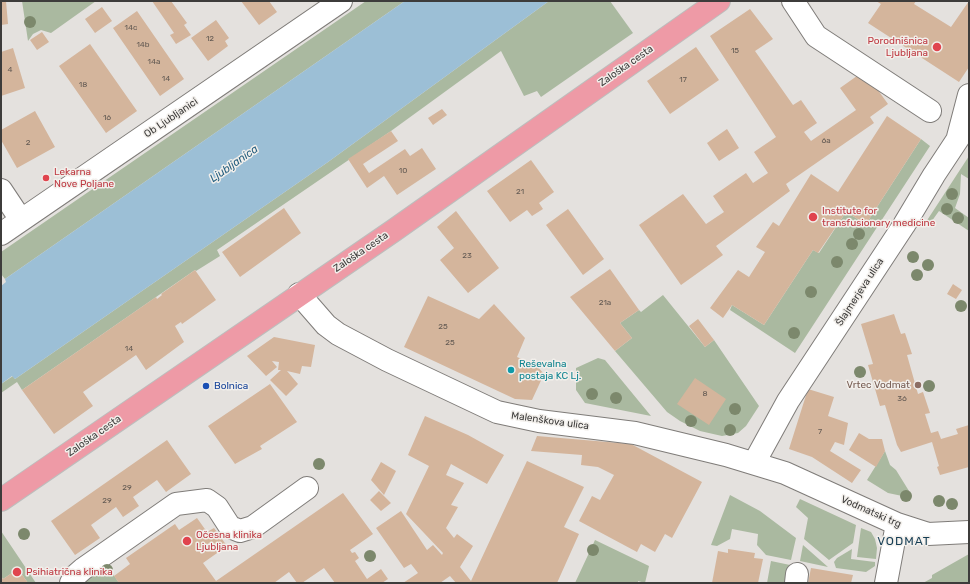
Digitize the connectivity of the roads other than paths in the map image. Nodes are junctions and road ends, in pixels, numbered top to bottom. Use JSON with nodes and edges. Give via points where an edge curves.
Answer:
{"nodes":[{"id":1,"x":341,"y":1,"type":"edge"},
{"id":2,"x":719,"y":1,"type":"edge"},
{"id":3,"x":793,"y":1,"type":"edge"},
{"id":4,"x":969,"y":94,"type":"edge"},
{"id":5,"x":930,"y":111,"type":"dead end"},
{"id":6,"x":963,"y":131,"type":"edge"},
{"id":7,"x":1,"y":190,"type":"edge"},
{"id":8,"x":21,"y":220,"type":"junction"},
{"id":9,"x":1,"y":234,"type":"edge"},
{"id":10,"x":299,"y":294,"type":"junction"},
{"id":11,"x":754,"y":463,"type":"junction"},
{"id":12,"x":307,"y":488,"type":"dead end"},
{"id":13,"x":827,"y":492,"type":"joint"},
{"id":14,"x":1,"y":500,"type":"edge"},
{"id":15,"x":897,"y":524,"type":"junction"},
{"id":16,"x":966,"y":533,"type":"edge"},
{"id":17,"x":71,"y":583,"type":"edge"},
{"id":18,"x":886,"y":583,"type":"edge"}],
"edges":[{"from":1,"to":8,"type":"street","name":"Ob Ljubljanici"},
{"from":2,"to":10,"type":"main road","name":"Zaloška cesta"},
{"from":3,"to":5,"type":"street","via":[[816,36]]},
{"from":4,"to":6,"type":"street","name":"Šlajmerjeva ulica"},
{"from":6,"to":11,"type":"street","name":"Šlajmerjeva ulica","via":[[788,401]]},
{"from":7,"to":8,"type":"street"},
{"from":8,"to":9,"type":"street","name":"Ob Ljubljanici"},
{"from":10,"to":11,"type":"street","name":"Malenškova ulica","via":[[326,325],[338,334],[497,412],[539,421],[635,433]]},
{"from":10,"to":14,"type":"main road","name":"Zaloška cesta"},
{"from":11,"to":13,"type":"street","name":"Malenškova ulica","via":[[785,473]]},
{"from":12,"to":17,"type":"street","via":[[253,527],[240,531],[230,527],[217,507],[207,500],[176,504],[83,569]]},
{"from":13,"to":15,"type":"street","name":"Vodmatski trg"},
{"from":15,"to":16,"type":"street","name":"Vodmatski trg","via":[[928,534]]},
{"from":15,"to":18,"type":"street"}]}
